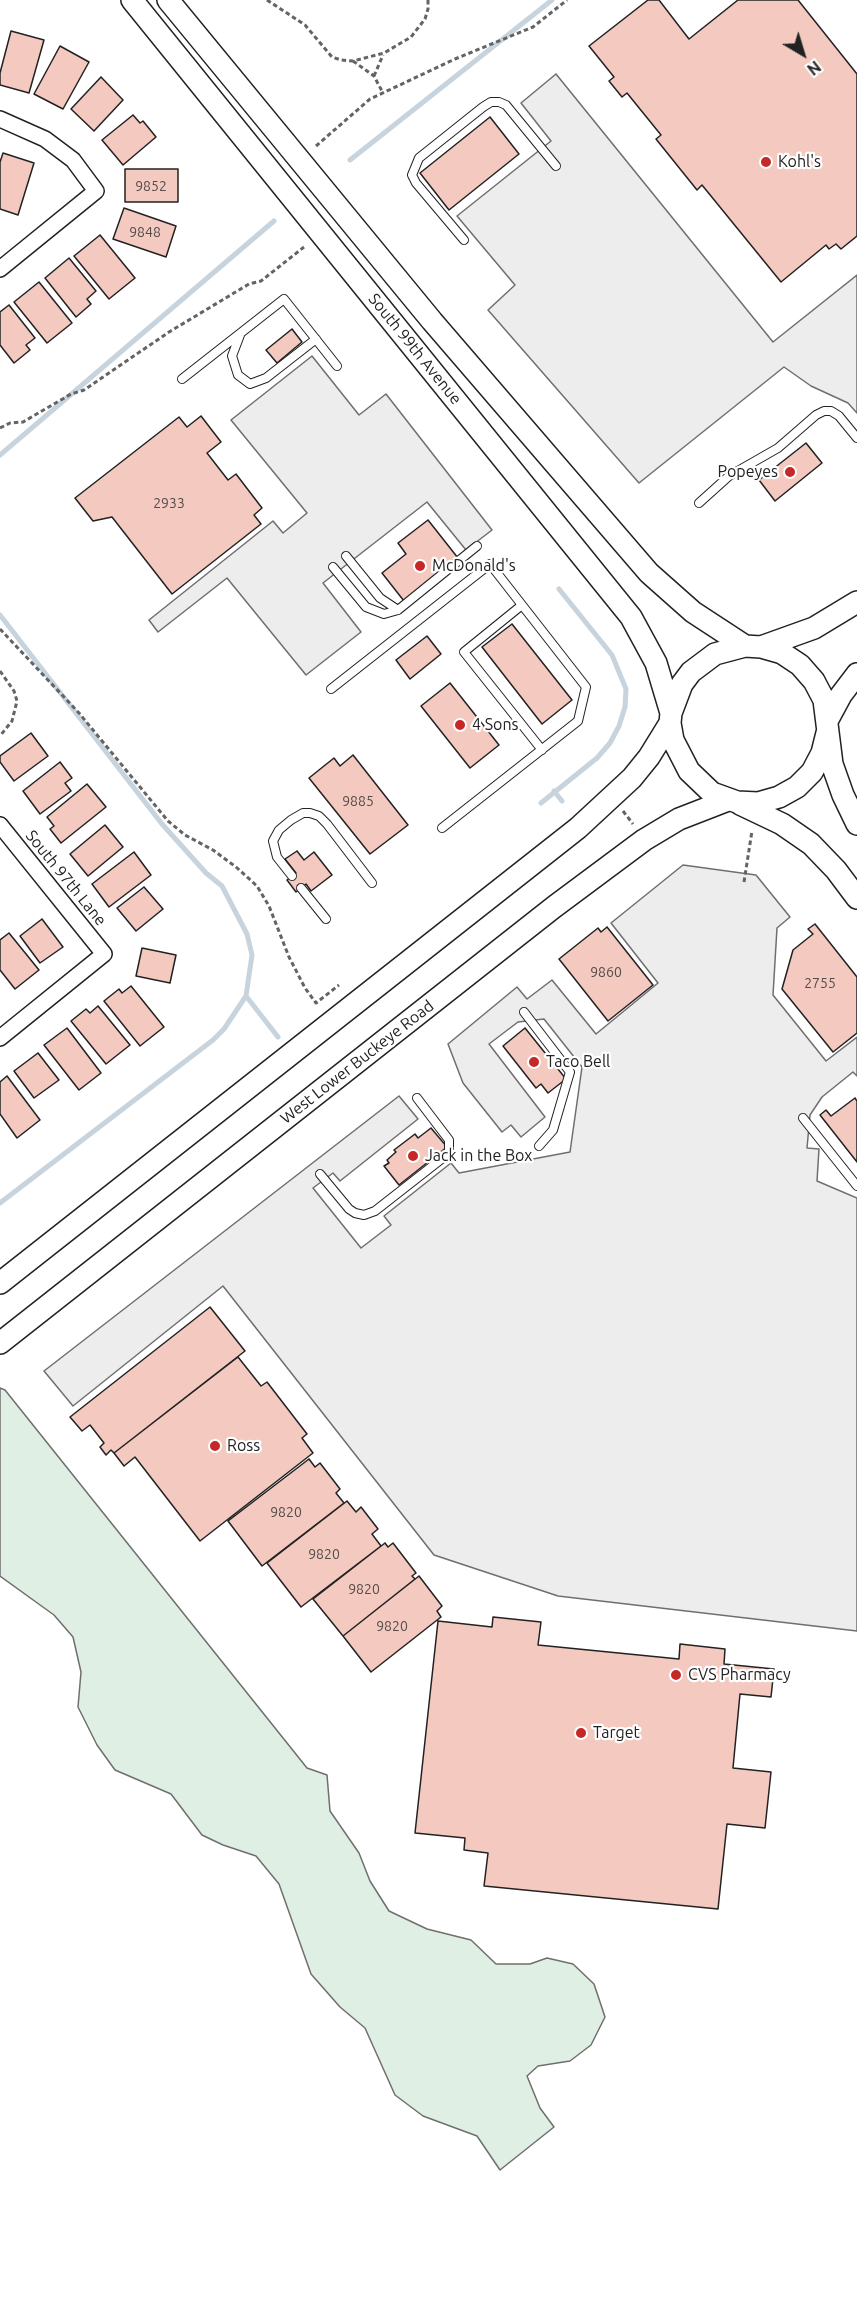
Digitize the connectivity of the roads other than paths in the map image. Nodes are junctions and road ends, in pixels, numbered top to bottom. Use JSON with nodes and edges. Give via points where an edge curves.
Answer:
{"nodes":[{"id":1,"x":132,"y":0,"type":"edge"},
{"id":2,"x":168,"y":0,"type":"edge"},
{"id":3,"x":0,"y":119,"type":"edge"},
{"id":4,"x":556,"y":166,"type":"dead end"},
{"id":5,"x":464,"y":240,"type":"dead end"},
{"id":6,"x":0,"y":269,"type":"edge"},
{"id":7,"x":240,"y":333,"type":"junction"},
{"id":8,"x":316,"y":339,"type":"junction"},
{"id":9,"x":337,"y":366,"type":"dead end"},
{"id":10,"x":182,"y":379,"type":"dead end"},
{"id":11,"x":857,"y":438,"type":"edge"},
{"id":12,"x":699,"y":503,"type":"dead end"},
{"id":13,"x":477,"y":546,"type":"dead end"},
{"id":14,"x":346,"y":556,"type":"dead end"},
{"id":15,"x":333,"y":567,"type":"dead end"},
{"id":16,"x":857,"y":602,"type":"edge"},
{"id":17,"x":522,"y":605,"type":"junction"},
{"id":18,"x":398,"y":610,"type":"junction"},
{"id":19,"x":753,"y":647,"type":"junction"},
{"id":20,"x":857,"y":674,"type":"edge"},
{"id":21,"x":331,"y":689,"type":"dead end"},
{"id":22,"x":671,"y":718,"type":"junction"},
{"id":23,"x":827,"y":727,"type":"junction"},
{"id":24,"x":542,"y":750,"type":"junction"},
{"id":25,"x":732,"y":801,"type":"junction"},
{"id":26,"x":857,"y":824,"type":"edge"},
{"id":27,"x":0,"y":825,"type":"edge"},
{"id":28,"x":442,"y":828,"type":"dead end"},
{"id":29,"x":292,"y":876,"type":"dead end"},
{"id":30,"x":372,"y":883,"type":"dead end"},
{"id":31,"x":301,"y":888,"type":"dead end"},
{"id":32,"x":857,"y":898,"type":"edge"},
{"id":33,"x":326,"y":919,"type":"dead end"},
{"id":34,"x":524,"y":1012,"type":"dead end"},
{"id":35,"x":0,"y":1038,"type":"edge"},
{"id":36,"x":417,"y":1098,"type":"dead end"},
{"id":37,"x":803,"y":1118,"type":"dead end"},
{"id":38,"x":539,"y":1146,"type":"dead end"},
{"id":39,"x":320,"y":1174,"type":"dead end"},
{"id":40,"x":857,"y":1186,"type":"edge"},
{"id":41,"x":0,"y":1283,"type":"edge"},
{"id":42,"x":0,"y":1343,"type":"edge"}],
"edges":[{"from":1,"to":22,"type":"main road","name":"South 99th Avenue","via":[[631,617],[656,663]]},
{"from":2,"to":19,"type":"main road","name":"South 99th Avenue","via":[[432,321],[649,573],[693,612]]},
{"from":3,"to":6,"type":"street","via":[[45,139],[73,160],[96,191]]},
{"from":4,"to":5,"type":"lane","via":[[500,102],[483,107],[419,158],[412,175],[416,183]]},
{"from":7,"to":8,"type":"lane","via":[[284,299]]},
{"from":7,"to":8,"type":"lane","via":[[232,356],[238,375],[250,384],[266,378]]},
{"from":7,"to":10,"type":"lane"},
{"from":8,"to":9,"type":"lane"},
{"from":11,"to":12,"type":"lane","via":[[839,416],[824,411],[778,448],[729,476]]},
{"from":13,"to":18,"type":"lane"},
{"from":14,"to":18,"type":"lane","via":[[380,598]]},
{"from":15,"to":18,"type":"lane","via":[[366,607],[384,614]]},
{"from":16,"to":19,"type":"main road","via":[[814,628]]},
{"from":17,"to":21,"type":"lane","via":[[490,564]]},
{"from":17,"to":24,"type":"lane","via":[[586,687],[578,722]]},
{"from":17,"to":24,"type":"lane","via":[[464,652]]},
{"from":19,"to":22,"type":"main road","via":[[722,651],[702,662],[682,684]]},
{"from":19,"to":23,"type":"main road","via":[[782,653],[800,665],[824,700]]},
{"from":20,"to":23,"type":"main road","via":[[841,695]]},
{"from":22,"to":25,"type":"main road","via":[[673,740],[689,771],[712,793]]},
{"from":22,"to":41,"type":"main road","via":[[632,778],[578,828]]},
{"from":23,"to":25,"type":"main road","via":[[822,753],[812,772],[797,787],[758,803]]},
{"from":23,"to":26,"type":"main road","via":[[832,764]]},
{"from":24,"to":28,"type":"lane"},
{"from":25,"to":32,"type":"main road","via":[[782,824],[811,844]]},
{"from":25,"to":42,"type":"main road","name":"West Lower Buckeye Road","via":[[679,819],[644,840]]},
{"from":27,"to":35,"type":"street","name":"South 97th Lane","via":[[104,954]]},
{"from":29,"to":30,"type":"lane","via":[[277,856],[273,841],[291,820],[310,813],[327,824]]},
{"from":31,"to":33,"type":"lane"},
{"from":34,"to":38,"type":"lane","via":[[570,1072],[554,1130]]},
{"from":36,"to":39,"type":"lane","via":[[449,1140],[449,1151],[444,1157],[375,1211],[364,1215],[349,1209]]},
{"from":37,"to":40,"type":"lane"}]}
